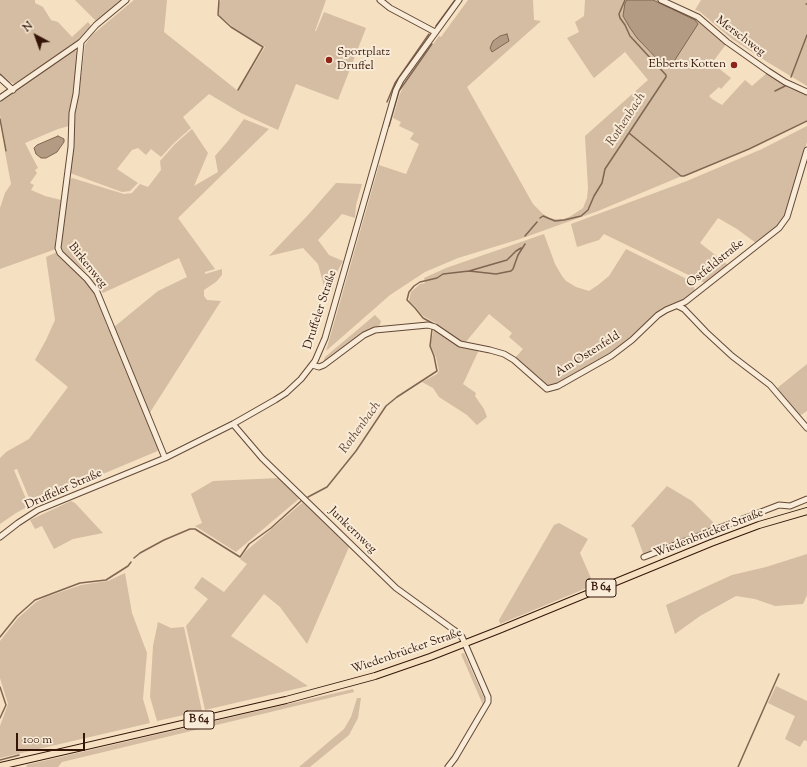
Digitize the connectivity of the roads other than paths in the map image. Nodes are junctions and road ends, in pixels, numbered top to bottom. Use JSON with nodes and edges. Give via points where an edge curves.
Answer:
{"nodes":[{"id":1,"x":126,"y":0,"type":"edge"},
{"id":2,"x":380,"y":0,"type":"edge"},
{"id":3,"x":459,"y":0,"type":"edge"},
{"id":4,"x":661,"y":0,"type":"edge"},
{"id":5,"x":436,"y":32,"type":"junction"},
{"id":6,"x":81,"y":42,"type":"junction"},
{"id":7,"x":74,"y":48,"type":"junction"},
{"id":8,"x":80,"y":51,"type":"junction"},
{"id":9,"x":0,"y":78,"type":"edge"},
{"id":10,"x":13,"y":90,"type":"junction"},
{"id":11,"x":807,"y":92,"type":"edge"},
{"id":12,"x":0,"y":98,"type":"edge"},
{"id":13,"x":807,"y":150,"type":"edge"},
{"id":14,"x":685,"y":302,"type":"junction"},
{"id":15,"x":678,"y":306,"type":"junction"},
{"id":16,"x":684,"y":309,"type":"junction"},
{"id":17,"x":312,"y":365,"type":"junction"},
{"id":18,"x":232,"y":424,"type":"junction"},
{"id":19,"x":807,"y":428,"type":"edge"},
{"id":20,"x":165,"y":458,"type":"junction"},
{"id":21,"x":807,"y":499,"type":"edge"},
{"id":22,"x":807,"y":511,"type":"edge"},
{"id":23,"x":0,"y":537,"type":"edge"},
{"id":24,"x":644,"y":557,"type":"dead end"},
{"id":25,"x":464,"y":643,"type":"junction"},
{"id":26,"x":0,"y":766,"type":"edge"},
{"id":27,"x":448,"y":767,"type":"edge"}],
"edges":[{"from":1,"to":6,"type":"street"},
{"from":2,"to":5,"type":"street"},
{"from":3,"to":5,"type":"street","name":"Druffeler Straße"},
{"from":4,"to":11,"type":"street","name":"Merschweg","via":[[698,17],[727,42],[768,71]]},
{"from":5,"to":17,"type":"street","name":"Druffeler Straße","via":[[396,90],[330,322],[322,348]]},
{"from":6,"to":7,"type":"street"},
{"from":6,"to":8,"type":"street","name":"Birkenweg"},
{"from":7,"to":8,"type":"street"},
{"from":7,"to":10,"type":"street"},
{"from":8,"to":20,"type":"street","name":"Birkenweg","via":[[58,248],[97,292]]},
{"from":9,"to":10,"type":"street"},
{"from":10,"to":12,"type":"street"},
{"from":13,"to":14,"type":"street","name":"Ostfeldstraße","via":[[787,217],[779,228]]},
{"from":14,"to":15,"type":"street","name":"Am Ostenfeld"},
{"from":14,"to":16,"type":"street","name":"Ostfeldstraße"},
{"from":15,"to":16,"type":"street"},
{"from":15,"to":17,"type":"street","name":"Am Ostenfeld","via":[[658,315],[611,356],[558,386],[547,389],[504,354],[460,344],[428,325],[375,330],[364,335],[324,365]]},
{"from":16,"to":19,"type":"street","via":[[732,356],[770,385]]},
{"from":17,"to":18,"type":"street","name":"Druffeler Straße","via":[[286,393]]},
{"from":18,"to":20,"type":"street","name":"Druffeler Straße"},
{"from":18,"to":25,"type":"street","name":"Junkernweg","via":[[262,458],[396,588],[454,630],[462,637]]},
{"from":20,"to":23,"type":"street","name":"Druffeler Straße","via":[[51,504],[26,517]]},
{"from":21,"to":24,"type":"street","via":[[790,506],[779,505]]},
{"from":22,"to":25,"type":"main road","name":"Wiedenbrücker Straße","number":"B 64","via":[[711,542]]},
{"from":25,"to":26,"type":"main road","name":"Wiedenbrücker Straße","number":"B 64","via":[[389,671],[309,695]]},
{"from":25,"to":27,"type":"street","name":"Junkernweg","via":[[488,702]]}]}
